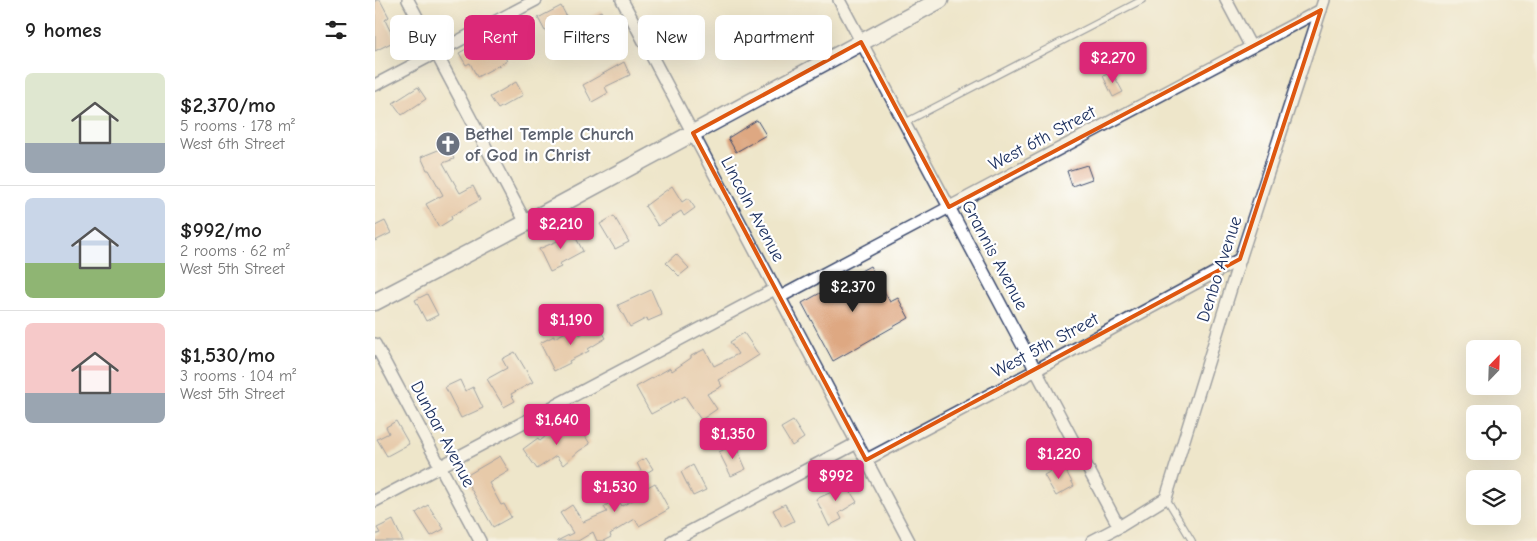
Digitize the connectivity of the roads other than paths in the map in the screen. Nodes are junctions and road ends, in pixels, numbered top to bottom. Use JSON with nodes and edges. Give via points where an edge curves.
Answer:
{"nodes":[{"id":1,"x":408,"y":0,"type":"edge"},
{"id":2,"x":536,"y":0,"type":"edge"},
{"id":3,"x":623,"y":0,"type":"edge"},
{"id":4,"x":839,"y":0,"type":"edge"},
{"id":5,"x":940,"y":0,"type":"edge"},
{"id":6,"x":1143,"y":0,"type":"edge"},
{"id":7,"x":1226,"y":0,"type":"edge"},
{"id":8,"x":1322,"y":5,"type":"edge"},
{"id":9,"x":416,"y":15,"type":"edge"},
{"id":10,"x":861,"y":42,"type":"junction"},
{"id":11,"x":454,"y":44,"type":"edge"},
{"id":12,"x":1251,"y":47,"type":"junction"},
{"id":13,"x":423,"y":60,"type":"edge"},
{"id":14,"x":441,"y":60,"type":"edge"},
{"id":15,"x":375,"y":85,"type":"edge"},
{"id":16,"x":904,"y":123,"type":"junction"},
{"id":17,"x":693,"y":133,"type":"junction"},
{"id":18,"x":949,"y":207,"type":"junction"},
{"id":19,"x":526,"y":223,"type":"junction"},
{"id":20,"x":1241,"y":259,"type":"junction"},
{"id":21,"x":777,"y":293,"type":"junction"},
{"id":22,"x":375,"y":302,"type":"edge"},
{"id":23,"x":375,"y":344,"type":"edge"},
{"id":24,"x":1036,"y":370,"type":"junction"},
{"id":25,"x":857,"y":443,"type":"junction"},
{"id":26,"x":866,"y":460,"type":"junction"},
{"id":27,"x":440,"y":466,"type":"junction"},
{"id":28,"x":1166,"y":498,"type":"junction"},
{"id":29,"x":375,"y":501,"type":"edge"},
{"id":30,"x":1119,"y":527,"type":"junction"},
{"id":31,"x":479,"y":541,"type":"edge"},
{"id":32,"x":671,"y":541,"type":"edge"},
{"id":33,"x":909,"y":541,"type":"edge"},
{"id":34,"x":1092,"y":541,"type":"edge"},
{"id":35,"x":1192,"y":541,"type":"edge"}],
"edges":[{"from":1,"to":9,"type":"street"},
{"from":2,"to":11,"type":"street"},
{"from":3,"to":17,"type":"street","name":"Lincoln Avenue"},
{"from":4,"to":10,"type":"street","name":"Grannis Avenue"},
{"from":5,"to":10,"type":"main road"},
{"from":6,"to":16,"type":"lane"},
{"from":7,"to":12,"type":"street"},
{"from":8,"to":12,"type":"street","name":"West 6th Street"},
{"from":8,"to":20,"type":"street","name":"Denbo Avenue"},
{"from":10,"to":16,"type":"street","name":"Grannis Avenue"},
{"from":10,"to":17,"type":"main road"},
{"from":12,"to":18,"type":"street","name":"West 6th Street"},
{"from":13,"to":15,"type":"street"},
{"from":14,"to":19,"type":"street"},
{"from":16,"to":18,"type":"street","name":"Grannis Avenue"},
{"from":17,"to":19,"type":"main road"},
{"from":17,"to":21,"type":"street","name":"Lincoln Avenue"},
{"from":18,"to":21,"type":"street","name":"West 6th Street"},
{"from":18,"to":24,"type":"street","name":"Grannis Avenue"},
{"from":19,"to":22,"type":"main road"},
{"from":20,"to":24,"type":"street","name":"West 5th Street"},
{"from":20,"to":28,"type":"street","name":"Denbo Avenue"},
{"from":21,"to":25,"type":"street","name":"Lincoln Avenue"},
{"from":21,"to":27,"type":"street","name":"West 6th Street"},
{"from":23,"to":27,"type":"street","name":"Dunbar Avenue"},
{"from":24,"to":26,"type":"street","name":"West 5th Street"},
{"from":24,"to":30,"type":"street","name":"Grannis Avenue"},
{"from":25,"to":26,"type":"street","name":"Lincoln Avenue"},
{"from":25,"to":32,"type":"street"},
{"from":26,"to":33,"type":"street","name":"Lincoln Avenue"},
{"from":27,"to":29,"type":"street","name":"West 6th Street"},
{"from":27,"to":31,"type":"street","name":"Dunbar Avenue"},
{"from":28,"to":30,"type":"street"},
{"from":28,"to":35,"type":"lane"},
{"from":30,"to":34,"type":"street"}]}
